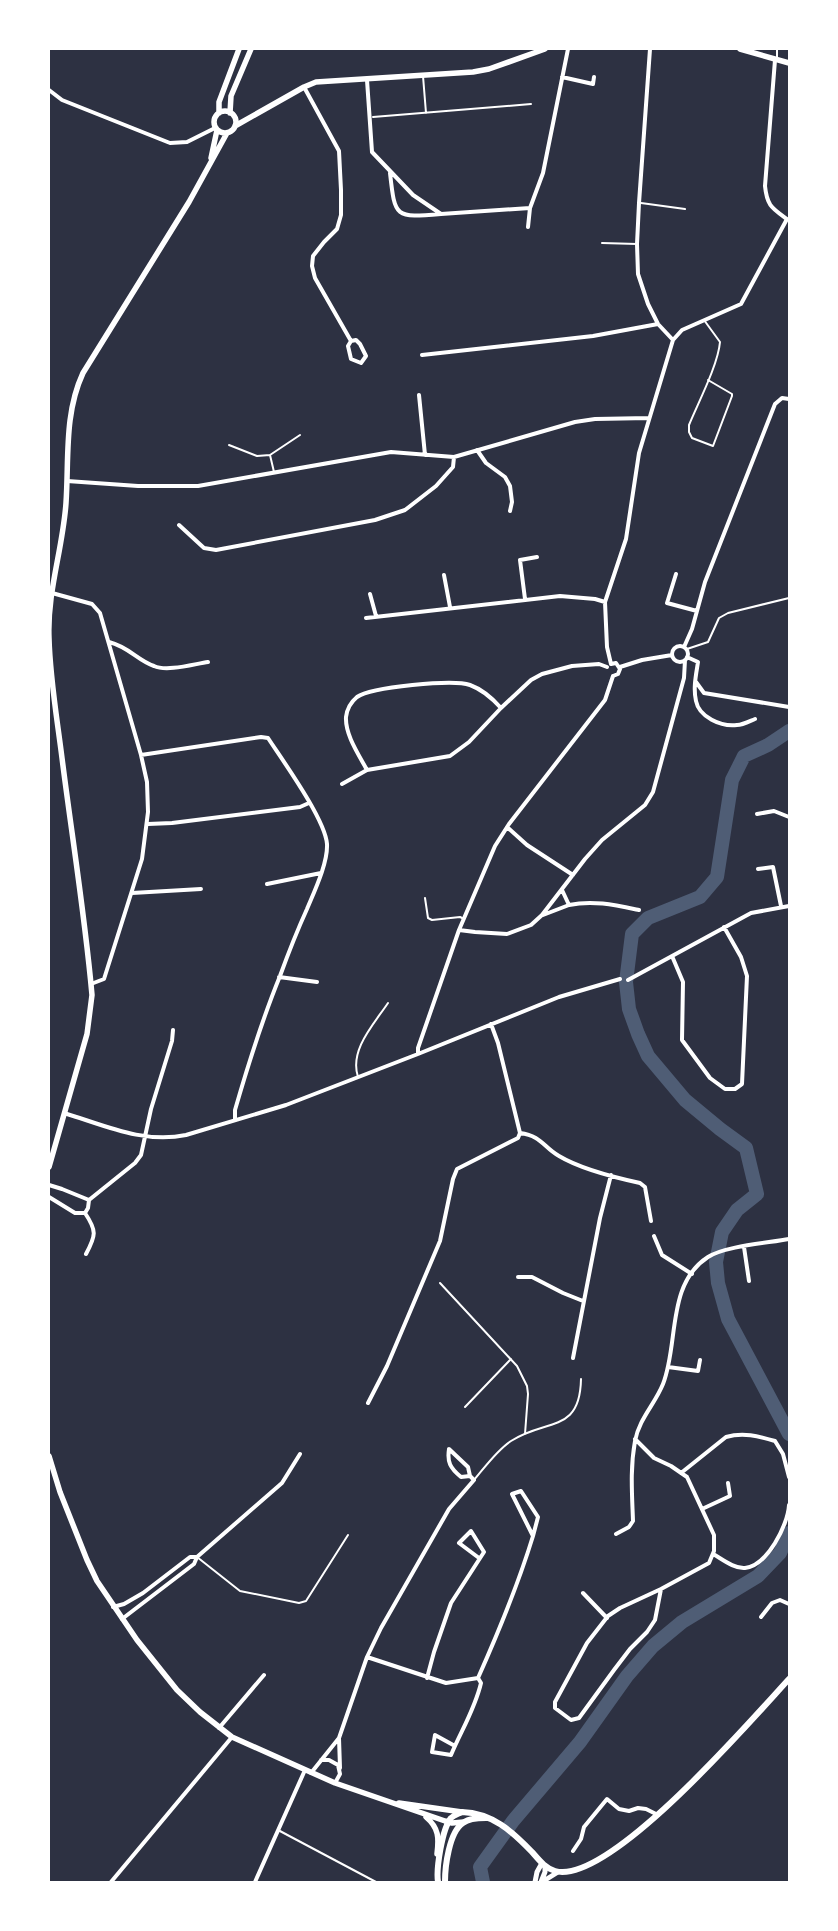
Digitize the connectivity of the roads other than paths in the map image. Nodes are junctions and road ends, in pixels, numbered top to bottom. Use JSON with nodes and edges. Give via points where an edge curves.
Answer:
{"nodes":[{"id":1,"x":239,"y":49,"type":"edge"},
{"id":2,"x":251,"y":49,"type":"edge"},
{"id":3,"x":544,"y":49,"type":"edge"},
{"id":4,"x":568,"y":49,"type":"edge"},
{"id":5,"x":650,"y":49,"type":"edge"},
{"id":6,"x":740,"y":49,"type":"edge"},
{"id":7,"x":777,"y":49,"type":"edge"},
{"id":8,"x":776,"y":60,"type":"junction"},
{"id":9,"x":789,"y":63,"type":"edge"},
{"id":10,"x":423,"y":76,"type":"junction"},
{"id":11,"x":562,"y":77,"type":"junction"},
{"id":12,"x":594,"y":77,"type":"dead end"},
{"id":13,"x":367,"y":80,"type":"junction"},
{"id":14,"x":304,"y":87,"type":"junction"},
{"id":15,"x":49,"y":90,"type":"edge"},
{"id":16,"x":530,"y":104,"type":"dead end"},
{"id":17,"x":219,"y":113,"type":"junction"},
{"id":18,"x":426,"y":113,"type":"junction"},
{"id":19,"x":231,"y":114,"type":"junction"},
{"id":20,"x":250,"y":116,"type":"junction"},
{"id":21,"x":373,"y":118,"type":"dead end"},
{"id":22,"x":235,"y":126,"type":"junction"},
{"id":23,"x":216,"y":129,"type":"junction"},
{"id":24,"x":226,"y":133,"type":"junction"},
{"id":25,"x":206,"y":172,"type":"junction"},
{"id":26,"x":390,"y":172,"type":"junction"},
{"id":27,"x":639,"y":203,"type":"junction"},
{"id":28,"x":530,"y":208,"type":"junction"},
{"id":29,"x":685,"y":209,"type":"dead end"},
{"id":30,"x":441,"y":214,"type":"junction"},
{"id":31,"x":788,"y":219,"type":"edge"},
{"id":32,"x":528,"y":227,"type":"dead end"},
{"id":33,"x":602,"y":243,"type":"dead end"},
{"id":34,"x":637,"y":244,"type":"junction"},
{"id":35,"x":704,"y":320,"type":"junction"},
{"id":36,"x":658,"y":324,"type":"junction"},
{"id":37,"x":673,"y":340,"type":"junction"},
{"id":38,"x":351,"y":341,"type":"junction"},
{"id":39,"x":422,"y":355,"type":"dead end"},
{"id":40,"x":708,"y":380,"type":"junction"},
{"id":41,"x":419,"y":395,"type":"dead end"},
{"id":42,"x":789,"y":399,"type":"edge"},
{"id":43,"x":649,"y":418,"type":"junction"},
{"id":44,"x":300,"y":434,"type":"dead end"},
{"id":45,"x":229,"y":445,"type":"dead end"},
{"id":46,"x":477,"y":450,"type":"junction"},
{"id":47,"x":270,"y":455,"type":"junction"},
{"id":48,"x":425,"y":455,"type":"junction"},
{"id":49,"x":454,"y":457,"type":"junction"},
{"id":50,"x":274,"y":473,"type":"junction"},
{"id":51,"x":67,"y":481,"type":"junction"},
{"id":52,"x":510,"y":511,"type":"dead end"},
{"id":53,"x":179,"y":524,"type":"dead end"},
{"id":54,"x":537,"y":557,"type":"dead end"},
{"id":55,"x":676,"y":574,"type":"dead end"},
{"id":56,"x":444,"y":575,"type":"dead end"},
{"id":57,"x":52,"y":593,"type":"junction"},
{"id":58,"x":370,"y":594,"type":"dead end"},
{"id":59,"x":789,"y":598,"type":"edge"},
{"id":60,"x":525,"y":599,"type":"junction"},
{"id":61,"x":605,"y":602,"type":"junction"},
{"id":62,"x":450,"y":607,"type":"junction"},
{"id":63,"x":697,"y":611,"type":"junction"},
{"id":64,"x":376,"y":616,"type":"junction"},
{"id":65,"x":366,"y":618,"type":"dead end"},
{"id":66,"x":49,"y":638,"type":"edge"},
{"id":67,"x":109,"y":642,"type":"junction"},
{"id":68,"x":685,"y":648,"type":"junction"},
{"id":69,"x":672,"y":655,"type":"junction"},
{"id":70,"x":686,"y":658,"type":"junction"},
{"id":71,"x":208,"y":662,"type":"dead end"},
{"id":72,"x":609,"y":665,"type":"junction"},
{"id":73,"x":620,"y":667,"type":"junction"},
{"id":74,"x":613,"y":676,"type":"junction"},
{"id":75,"x":695,"y":677,"type":"junction"},
{"id":76,"x":789,"y":707,"type":"edge"},
{"id":77,"x":501,"y":708,"type":"junction"},
{"id":78,"x":755,"y":719,"type":"dead end"},
{"id":79,"x":141,"y":755,"type":"junction"},
{"id":80,"x":367,"y":770,"type":"junction"},
{"id":81,"x":342,"y":784,"type":"dead end"},
{"id":82,"x":309,"y":803,"type":"junction"},
{"id":83,"x":757,"y":814,"type":"dead end"},
{"id":84,"x":789,"y":817,"type":"edge"},
{"id":85,"x":148,"y":824,"type":"junction"},
{"id":86,"x":507,"y":827,"type":"junction"},
{"id":87,"x":758,"y":869,"type":"dead end"},
{"id":88,"x":320,"y":873,"type":"junction"},
{"id":89,"x":573,"y":875,"type":"junction"},
{"id":90,"x":267,"y":884,"type":"dead end"},
{"id":91,"x":201,"y":889,"type":"dead end"},
{"id":92,"x":562,"y":890,"type":"junction"},
{"id":93,"x":132,"y":893,"type":"junction"},
{"id":94,"x":426,"y":898,"type":"dead end"},
{"id":95,"x":569,"y":905,"type":"junction"},
{"id":96,"x":781,"y":906,"type":"junction"},
{"id":97,"x":789,"y":906,"type":"edge"},
{"id":98,"x":639,"y":910,"type":"dead end"},
{"id":99,"x":542,"y":916,"type":"junction"},
{"id":100,"x":464,"y":918,"type":"junction"},
{"id":101,"x":724,"y":927,"type":"junction"},
{"id":102,"x":459,"y":930,"type":"junction"},
{"id":103,"x":672,"y":956,"type":"junction"},
{"id":104,"x":279,"y":977,"type":"junction"},
{"id":105,"x":620,"y":979,"type":"dead end"},
{"id":106,"x":628,"y":980,"type":"dead end"},
{"id":107,"x":317,"y":982,"type":"dead end"},
{"id":108,"x":91,"y":984,"type":"junction"},
{"id":109,"x":388,"y":1003,"type":"dead end"},
{"id":110,"x":491,"y":1024,"type":"junction"},
{"id":111,"x":173,"y":1030,"type":"dead end"},
{"id":112,"x":418,"y":1054,"type":"junction"},
{"id":113,"x":358,"y":1077,"type":"junction"},
{"id":114,"x":64,"y":1113,"type":"junction"},
{"id":115,"x":235,"y":1120,"type":"junction"},
{"id":116,"x":520,"y":1133,"type":"junction"},
{"id":117,"x":146,"y":1137,"type":"junction"},
{"id":118,"x":49,"y":1168,"type":"edge"},
{"id":119,"x":611,"y":1175,"type":"junction"},
{"id":120,"x":49,"y":1185,"type":"edge"},
{"id":121,"x":49,"y":1196,"type":"edge"},
{"id":122,"x":89,"y":1200,"type":"junction"},
{"id":123,"x":85,"y":1213,"type":"junction"},
{"id":124,"x":651,"y":1221,"type":"dead end"},
{"id":125,"x":654,"y":1236,"type":"dead end"},
{"id":126,"x":789,"y":1239,"type":"edge"},
{"id":127,"x":744,"y":1247,"type":"junction"},
{"id":128,"x":86,"y":1254,"type":"dead end"},
{"id":129,"x":692,"y":1274,"type":"junction"},
{"id":130,"x":518,"y":1277,"type":"dead end"},
{"id":131,"x":749,"y":1281,"type":"dead end"},
{"id":132,"x":440,"y":1283,"type":"dead end"},
{"id":133,"x":583,"y":1301,"type":"junction"},
{"id":134,"x":573,"y":1358,"type":"dead end"},
{"id":135,"x":511,"y":1359,"type":"junction"},
{"id":136,"x":700,"y":1360,"type":"dead end"},
{"id":137,"x":668,"y":1367,"type":"junction"},
{"id":138,"x":580,"y":1378,"type":"dead end"},
{"id":139,"x":368,"y":1403,"type":"dead end"},
{"id":140,"x":465,"y":1407,"type":"dead end"},
{"id":141,"x":525,"y":1434,"type":"junction"},
{"id":142,"x":635,"y":1439,"type":"junction"},
{"id":143,"x":300,"y":1454,"type":"dead end"},
{"id":144,"x":49,"y":1456,"type":"edge"},
{"id":145,"x":681,"y":1473,"type":"junction"},
{"id":146,"x":470,"y":1476,"type":"junction"},
{"id":147,"x":789,"y":1478,"type":"edge"},
{"id":148,"x":474,"y":1480,"type":"junction"},
{"id":149,"x":728,"y":1483,"type":"dead end"},
{"id":150,"x":789,"y":1504,"type":"edge"},
{"id":151,"x":702,"y":1509,"type":"junction"},
{"id":152,"x":616,"y":1534,"type":"dead end"},
{"id":153,"x":348,"y":1535,"type":"dead end"},
{"id":154,"x":533,"y":1536,"type":"junction"},
{"id":155,"x":713,"y":1554,"type":"junction"},
{"id":156,"x":197,"y":1557,"type":"junction"},
{"id":157,"x":479,"y":1558,"type":"junction"},
{"id":158,"x":661,"y":1589,"type":"junction"},
{"id":159,"x":583,"y":1594,"type":"dead end"},
{"id":160,"x":789,"y":1604,"type":"edge"},
{"id":161,"x":113,"y":1607,"type":"junction"},
{"id":162,"x":761,"y":1617,"type":"dead end"},
{"id":163,"x":607,"y":1618,"type":"junction"},
{"id":164,"x":122,"y":1619,"type":"junction"},
{"id":165,"x":367,"y":1657,"type":"junction"},
{"id":166,"x":264,"y":1675,"type":"dead end"},
{"id":167,"x":428,"y":1678,"type":"junction"},
{"id":168,"x":478,"y":1678,"type":"junction"},
{"id":169,"x":789,"y":1679,"type":"edge"},
{"id":170,"x":219,"y":1728,"type":"junction"},
{"id":171,"x":232,"y":1737,"type":"junction"},
{"id":172,"x":339,"y":1738,"type":"junction"},
{"id":173,"x":455,"y":1746,"type":"junction"},
{"id":174,"x":321,"y":1760,"type":"junction"},
{"id":175,"x":305,"y":1770,"type":"junction"},
{"id":176,"x":340,"y":1770,"type":"junction"},
{"id":177,"x":312,"y":1773,"type":"junction"},
{"id":178,"x":335,"y":1784,"type":"junction"},
{"id":179,"x":392,"y":1803,"type":"junction"},
{"id":180,"x":440,"y":1808,"type":"junction"},
{"id":181,"x":462,"y":1812,"type":"junction"},
{"id":182,"x":423,"y":1814,"type":"junction"},
{"id":183,"x":658,"y":1814,"type":"junction"},
{"id":184,"x":490,"y":1818,"type":"junction"},
{"id":185,"x":451,"y":1821,"type":"junction"},
{"id":186,"x":464,"y":1822,"type":"junction"},
{"id":187,"x":278,"y":1830,"type":"junction"},
{"id":188,"x":453,"y":1838,"type":"junction"},
{"id":189,"x":573,"y":1851,"type":"dead end"},
{"id":190,"x":544,"y":1865,"type":"junction"},
{"id":191,"x":558,"y":1872,"type":"junction"},
{"id":192,"x":437,"y":1874,"type":"junction"},
{"id":193,"x":111,"y":1882,"type":"edge"},
{"id":194,"x":255,"y":1882,"type":"edge"},
{"id":195,"x":376,"y":1882,"type":"edge"},
{"id":196,"x":438,"y":1882,"type":"edge"},
{"id":197,"x":445,"y":1882,"type":"edge"},
{"id":198,"x":536,"y":1882,"type":"edge"},
{"id":199,"x":541,"y":1882,"type":"edge"}],
"edges":[{"from":1,"to":17,"type":"main road"},
{"from":2,"to":19,"type":"main road","via":[[230,96]]},
{"from":3,"to":10,"type":"main road","via":[[484,70]]},
{"from":4,"to":11,"type":"street"},
{"from":5,"to":27,"type":"street"},
{"from":6,"to":8,"type":"main road"},
{"from":7,"to":8,"type":"lane"},
{"from":8,"to":9,"type":"main road"},
{"from":8,"to":31,"type":"street","via":[[766,200]]},
{"from":10,"to":13,"type":"main road"},
{"from":10,"to":18,"type":"lane"},
{"from":11,"to":12,"type":"street","via":[[593,84]]},
{"from":11,"to":28,"type":"street","via":[[543,173]]},
{"from":13,"to":14,"type":"main road","via":[[324,81]]},
{"from":13,"to":26,"type":"street","via":[[372,152]]},
{"from":14,"to":20,"type":"main road"},
{"from":14,"to":38,"type":"street","via":[[339,151],[341,190],[341,215],[337,229],[313,256],[312,266],[315,278]]},
{"from":15,"to":23,"type":"street","via":[[62,100],[170,142],[187,142]]},
{"from":16,"to":18,"type":"lane"},
{"from":17,"to":19,"type":"main road"},
{"from":17,"to":23,"type":"main road","via":[[214,118]]},
{"from":18,"to":21,"type":"lane"},
{"from":19,"to":20,"type":"main road"},
{"from":19,"to":22,"type":"main road","via":[[235,118]]},
{"from":20,"to":22,"type":"main road"},
{"from":22,"to":24,"type":"main road"},
{"from":23,"to":24,"type":"main road"},
{"from":23,"to":25,"type":"main road","via":[[216,142]]},
{"from":24,"to":25,"type":"main road"},
{"from":25,"to":51,"type":"main road","via":[[83,373],[73,400],[69,426]]},
{"from":26,"to":30,"type":"street","via":[[413,195]]},
{"from":26,"to":30,"type":"street","via":[[393,202],[403,215]]},
{"from":27,"to":29,"type":"lane"},
{"from":27,"to":34,"type":"street"},
{"from":28,"to":30,"type":"street"},
{"from":28,"to":32,"type":"street"},
{"from":31,"to":35,"type":"street","via":[[741,304]]},
{"from":33,"to":34,"type":"lane"},
{"from":34,"to":36,"type":"street","via":[[638,274]]},
{"from":35,"to":37,"type":"street","via":[[682,330]]},
{"from":35,"to":40,"type":"lane","via":[[720,342]]},
{"from":36,"to":37,"type":"street"},
{"from":36,"to":39,"type":"street","via":[[593,336]]},
{"from":37,"to":43,"type":"street"},
{"from":38,"to":38,"type":"street","via":[[348,346],[351,359],[361,363],[366,358],[365,351],[356,340]]},
{"from":40,"to":40,"type":"lane","via":[[689,432],[692,438],[713,446],[732,394]]},
{"from":41,"to":48,"type":"street"},
{"from":42,"to":63,"type":"street","via":[[782,398],[775,404],[705,582]]},
{"from":43,"to":46,"type":"street","via":[[575,422]]},
{"from":43,"to":61,"type":"street","via":[[638,452],[626,539]]},
{"from":44,"to":47,"type":"lane"},
{"from":45,"to":47,"type":"lane","via":[[257,456]]},
{"from":46,"to":49,"type":"street"},
{"from":46,"to":52,"type":"street","via":[[510,486]]},
{"from":47,"to":50,"type":"lane"},
{"from":48,"to":49,"type":"street"},
{"from":48,"to":50,"type":"street","via":[[391,452]]},
{"from":49,"to":53,"type":"street","via":[[454,466],[436,486],[405,510],[375,520],[216,550],[204,548]]},
{"from":50,"to":51,"type":"street","via":[[192,486]]},
{"from":51,"to":57,"type":"main road","via":[[63,533]]},
{"from":54,"to":60,"type":"street","via":[[520,560]]},
{"from":55,"to":63,"type":"street","via":[[667,604]]},
{"from":56,"to":62,"type":"street"},
{"from":57,"to":66,"type":"main road"},
{"from":57,"to":67,"type":"street","via":[[92,604],[100,613]]},
{"from":58,"to":64,"type":"street"},
{"from":59,"to":68,"type":"lane","via":[[728,613],[720,618],[708,642]]},
{"from":60,"to":61,"type":"street","via":[[560,596]]},
{"from":60,"to":62,"type":"street"},
{"from":61,"to":72,"type":"street"},
{"from":62,"to":64,"type":"street"},
{"from":63,"to":68,"type":"street"},
{"from":64,"to":65,"type":"street"},
{"from":66,"to":108,"type":"main road"},
{"from":67,"to":71,"type":"street","via":[[121,645],[153,666],[164,669]]},
{"from":67,"to":79,"type":"street"},
{"from":68,"to":69,"type":"street","via":[[678,646]]},
{"from":68,"to":70,"type":"street"},
{"from":69,"to":70,"type":"street","via":[[677,661]]},
{"from":69,"to":73,"type":"street"},
{"from":70,"to":75,"type":"street","via":[[698,662]]},
{"from":70,"to":89,"type":"street","via":[[684,678],[650,798],[602,840]]},
{"from":72,"to":73,"type":"street"},
{"from":72,"to":74,"type":"street","via":[[608,673]]},
{"from":72,"to":77,"type":"street","via":[[572,666],[542,674]]},
{"from":73,"to":74,"type":"street","via":[[618,674]]},
{"from":74,"to":86,"type":"street","via":[[605,700]]},
{"from":75,"to":76,"type":"street","via":[[704,693]]},
{"from":75,"to":78,"type":"street","via":[[696,703],[708,719],[736,725]]},
{"from":77,"to":80,"type":"street","via":[[469,742],[450,756]]},
{"from":77,"to":80,"type":"street","via":[[470,685],[446,682],[358,696],[346,718],[350,737]]},
{"from":79,"to":82,"type":"street","via":[[268,738]]},
{"from":79,"to":85,"type":"street","via":[[147,788]]},
{"from":80,"to":81,"type":"street"},
{"from":82,"to":85,"type":"street","via":[[232,816]]},
{"from":82,"to":88,"type":"street","via":[[327,843]]},
{"from":83,"to":84,"type":"street","via":[[774,811]]},
{"from":85,"to":93,"type":"street"},
{"from":86,"to":89,"type":"street","via":[[527,845]]},
{"from":86,"to":100,"type":"street","via":[[495,846]]},
{"from":87,"to":96,"type":"street","via":[[773,867]]},
{"from":88,"to":90,"type":"street"},
{"from":88,"to":104,"type":"street"},
{"from":89,"to":92,"type":"street"},
{"from":91,"to":93,"type":"street"},
{"from":92,"to":95,"type":"street"},
{"from":92,"to":99,"type":"street"},
{"from":93,"to":108,"type":"street","via":[[104,979]]},
{"from":94,"to":100,"type":"lane","via":[[428,918]]},
{"from":95,"to":98,"type":"street","via":[[600,903]]},
{"from":95,"to":99,"type":"street"},
{"from":96,"to":97,"type":"street"},
{"from":96,"to":101,"type":"street","via":[[751,913]]},
{"from":99,"to":102,"type":"street","via":[[531,926],[507,934]]},
{"from":100,"to":102,"type":"street"},
{"from":101,"to":103,"type":"street"},
{"from":101,"to":103,"type":"street","via":[[747,976],[742,1084],[736,1089],[725,1089],[710,1078],[682,1040],[683,982]]},
{"from":102,"to":112,"type":"street"},
{"from":103,"to":106,"type":"street"},
{"from":104,"to":107,"type":"street"},
{"from":104,"to":115,"type":"street","via":[[255,1043],[235,1110]]},
{"from":105,"to":110,"type":"street","via":[[559,997]]},
{"from":108,"to":114,"type":"main road","via":[[92,1007],[87,1034]]},
{"from":109,"to":113,"type":"lane","via":[[361,1044],[356,1062]]},
{"from":110,"to":112,"type":"street"},
{"from":110,"to":116,"type":"street"},
{"from":111,"to":117,"type":"street"},
{"from":112,"to":113,"type":"street"},
{"from":113,"to":115,"type":"street","via":[[286,1105]]},
{"from":114,"to":117,"type":"street"},
{"from":114,"to":118,"type":"main road"},
{"from":115,"to":117,"type":"street","via":[[173,1138]]},
{"from":116,"to":119,"type":"street","via":[[542,1141],[558,1156],[573,1163]]},
{"from":116,"to":139,"type":"street","via":[[518,1138],[457,1169],[440,1241]]},
{"from":117,"to":122,"type":"street","via":[[139,1160]]},
{"from":119,"to":124,"type":"street","via":[[640,1183],[645,1188]]},
{"from":119,"to":133,"type":"street"},
{"from":120,"to":122,"type":"street"},
{"from":121,"to":123,"type":"street","via":[[75,1213]]},
{"from":122,"to":123,"type":"street"},
{"from":123,"to":128,"type":"street","via":[[94,1235]]},
{"from":125,"to":129,"type":"street","via":[[662,1255]]},
{"from":126,"to":127,"type":"street"},
{"from":127,"to":129,"type":"street","via":[[708,1257]]},
{"from":127,"to":131,"type":"street"},
{"from":129,"to":137,"type":"street","via":[[677,1310]]},
{"from":130,"to":133,"type":"street","via":[[532,1277]]},
{"from":132,"to":135,"type":"lane"},
{"from":133,"to":134,"type":"street"},
{"from":135,"to":140,"type":"lane"},
{"from":135,"to":141,"type":"lane","via":[[527,1386]]},
{"from":136,"to":137,"type":"street","via":[[698,1371]]},
{"from":137,"to":142,"type":"street","via":[[663,1384],[638,1427]]},
{"from":138,"to":141,"type":"lane","via":[[580,1395],[569,1416]]},
{"from":141,"to":148,"type":"lane","via":[[510,1441]]},
{"from":142,"to":145,"type":"street","via":[[654,1458]]},
{"from":142,"to":152,"type":"street","via":[[630,1468],[634,1521]]},
{"from":143,"to":156,"type":"street","via":[[282,1483]]},
{"from":144,"to":161,"type":"main road","via":[[87,1560]]},
{"from":145,"to":147,"type":"street","via":[[726,1437],[756,1435],[775,1441],[783,1454]]},
{"from":145,"to":151,"type":"street","via":[[687,1477]]},
{"from":146,"to":146,"type":"street","via":[[468,1467],[449,1449],[451,1469],[460,1477]]},
{"from":146,"to":148,"type":"street"},
{"from":148,"to":165,"type":"street","via":[[449,1509]]},
{"from":149,"to":151,"type":"street","via":[[730,1496]]},
{"from":150,"to":155,"type":"street","via":[[789,1514],[780,1537],[758,1562],[738,1568]]},
{"from":151,"to":155,"type":"street","via":[[714,1535]]},
{"from":153,"to":156,"type":"lane","via":[[306,1601],[299,1603],[240,1590]]},
{"from":154,"to":154,"type":"street","via":[[512,1494],[521,1491],[538,1517]]},
{"from":154,"to":168,"type":"street","via":[[510,1604]]},
{"from":155,"to":158,"type":"street","via":[[709,1563]]},
{"from":156,"to":161,"type":"street","via":[[190,1557],[133,1600]]},
{"from":156,"to":164,"type":"street","via":[[194,1564]]},
{"from":157,"to":157,"type":"street","via":[[484,1552],[471,1531],[459,1543]]},
{"from":157,"to":167,"type":"street","via":[[450,1603]]},
{"from":158,"to":163,"type":"street","via":[[620,1608]]},
{"from":158,"to":163,"type":"street","via":[[655,1620],[647,1632],[630,1649],[579,1718],[570,1720],[555,1708],[554,1702],[588,1643]]},
{"from":159,"to":163,"type":"street"},
{"from":160,"to":162,"type":"street","via":[[780,1600],[772,1603]]},
{"from":161,"to":164,"type":"main road"},
{"from":164,"to":170,"type":"main road","via":[[177,1690]]},
{"from":165,"to":167,"type":"street"},
{"from":165,"to":172,"type":"street"},
{"from":166,"to":170,"type":"street"},
{"from":167,"to":168,"type":"street","via":[[446,1683]]},
{"from":168,"to":173,"type":"street","via":[[481,1683],[478,1696]]},
{"from":169,"to":183,"type":"main road"},
{"from":170,"to":171,"type":"main road"},
{"from":171,"to":175,"type":"main road"},
{"from":171,"to":193,"type":"street"},
{"from":172,"to":174,"type":"street"},
{"from":172,"to":176,"type":"street"},
{"from":173,"to":173,"type":"street","via":[[451,1755],[432,1752],[435,1735]]},
{"from":174,"to":176,"type":"street","via":[[336,1763]]},
{"from":174,"to":177,"type":"street"},
{"from":175,"to":177,"type":"main road"},
{"from":175,"to":187,"type":"street"},
{"from":176,"to":178,"type":"street"},
{"from":177,"to":178,"type":"main road"},
{"from":178,"to":179,"type":"main road"},
{"from":179,"to":180,"type":"main road"},
{"from":179,"to":182,"type":"main road"},
{"from":180,"to":181,"type":"main road"},
{"from":180,"to":185,"type":"main road","via":[[446,1811]]},
{"from":181,"to":184,"type":"main road"},
{"from":181,"to":185,"type":"main road"},
{"from":182,"to":185,"type":"main road"},
{"from":182,"to":192,"type":"main road","via":[[438,1833]]},
{"from":183,"to":189,"type":"street","via":[[646,1808],[619,1809],[607,1799],[584,1827]]},
{"from":183,"to":191,"type":"main road","via":[[612,1851],[584,1866]]},
{"from":184,"to":186,"type":"main road"},
{"from":184,"to":190,"type":"main road","via":[[512,1833]]},
{"from":185,"to":186,"type":"main road"},
{"from":185,"to":188,"type":"main road"},
{"from":185,"to":192,"type":"main road","via":[[445,1832]]},
{"from":186,"to":188,"type":"main road"},
{"from":187,"to":194,"type":"street"},
{"from":187,"to":195,"type":"lane"},
{"from":188,"to":197,"type":"main road","via":[[446,1862]]},
{"from":190,"to":191,"type":"main road"},
{"from":190,"to":198,"type":"street","via":[[537,1872]]},
{"from":190,"to":199,"type":"street"},
{"from":191,"to":199,"type":"street"},
{"from":192,"to":196,"type":"main road"}]}
